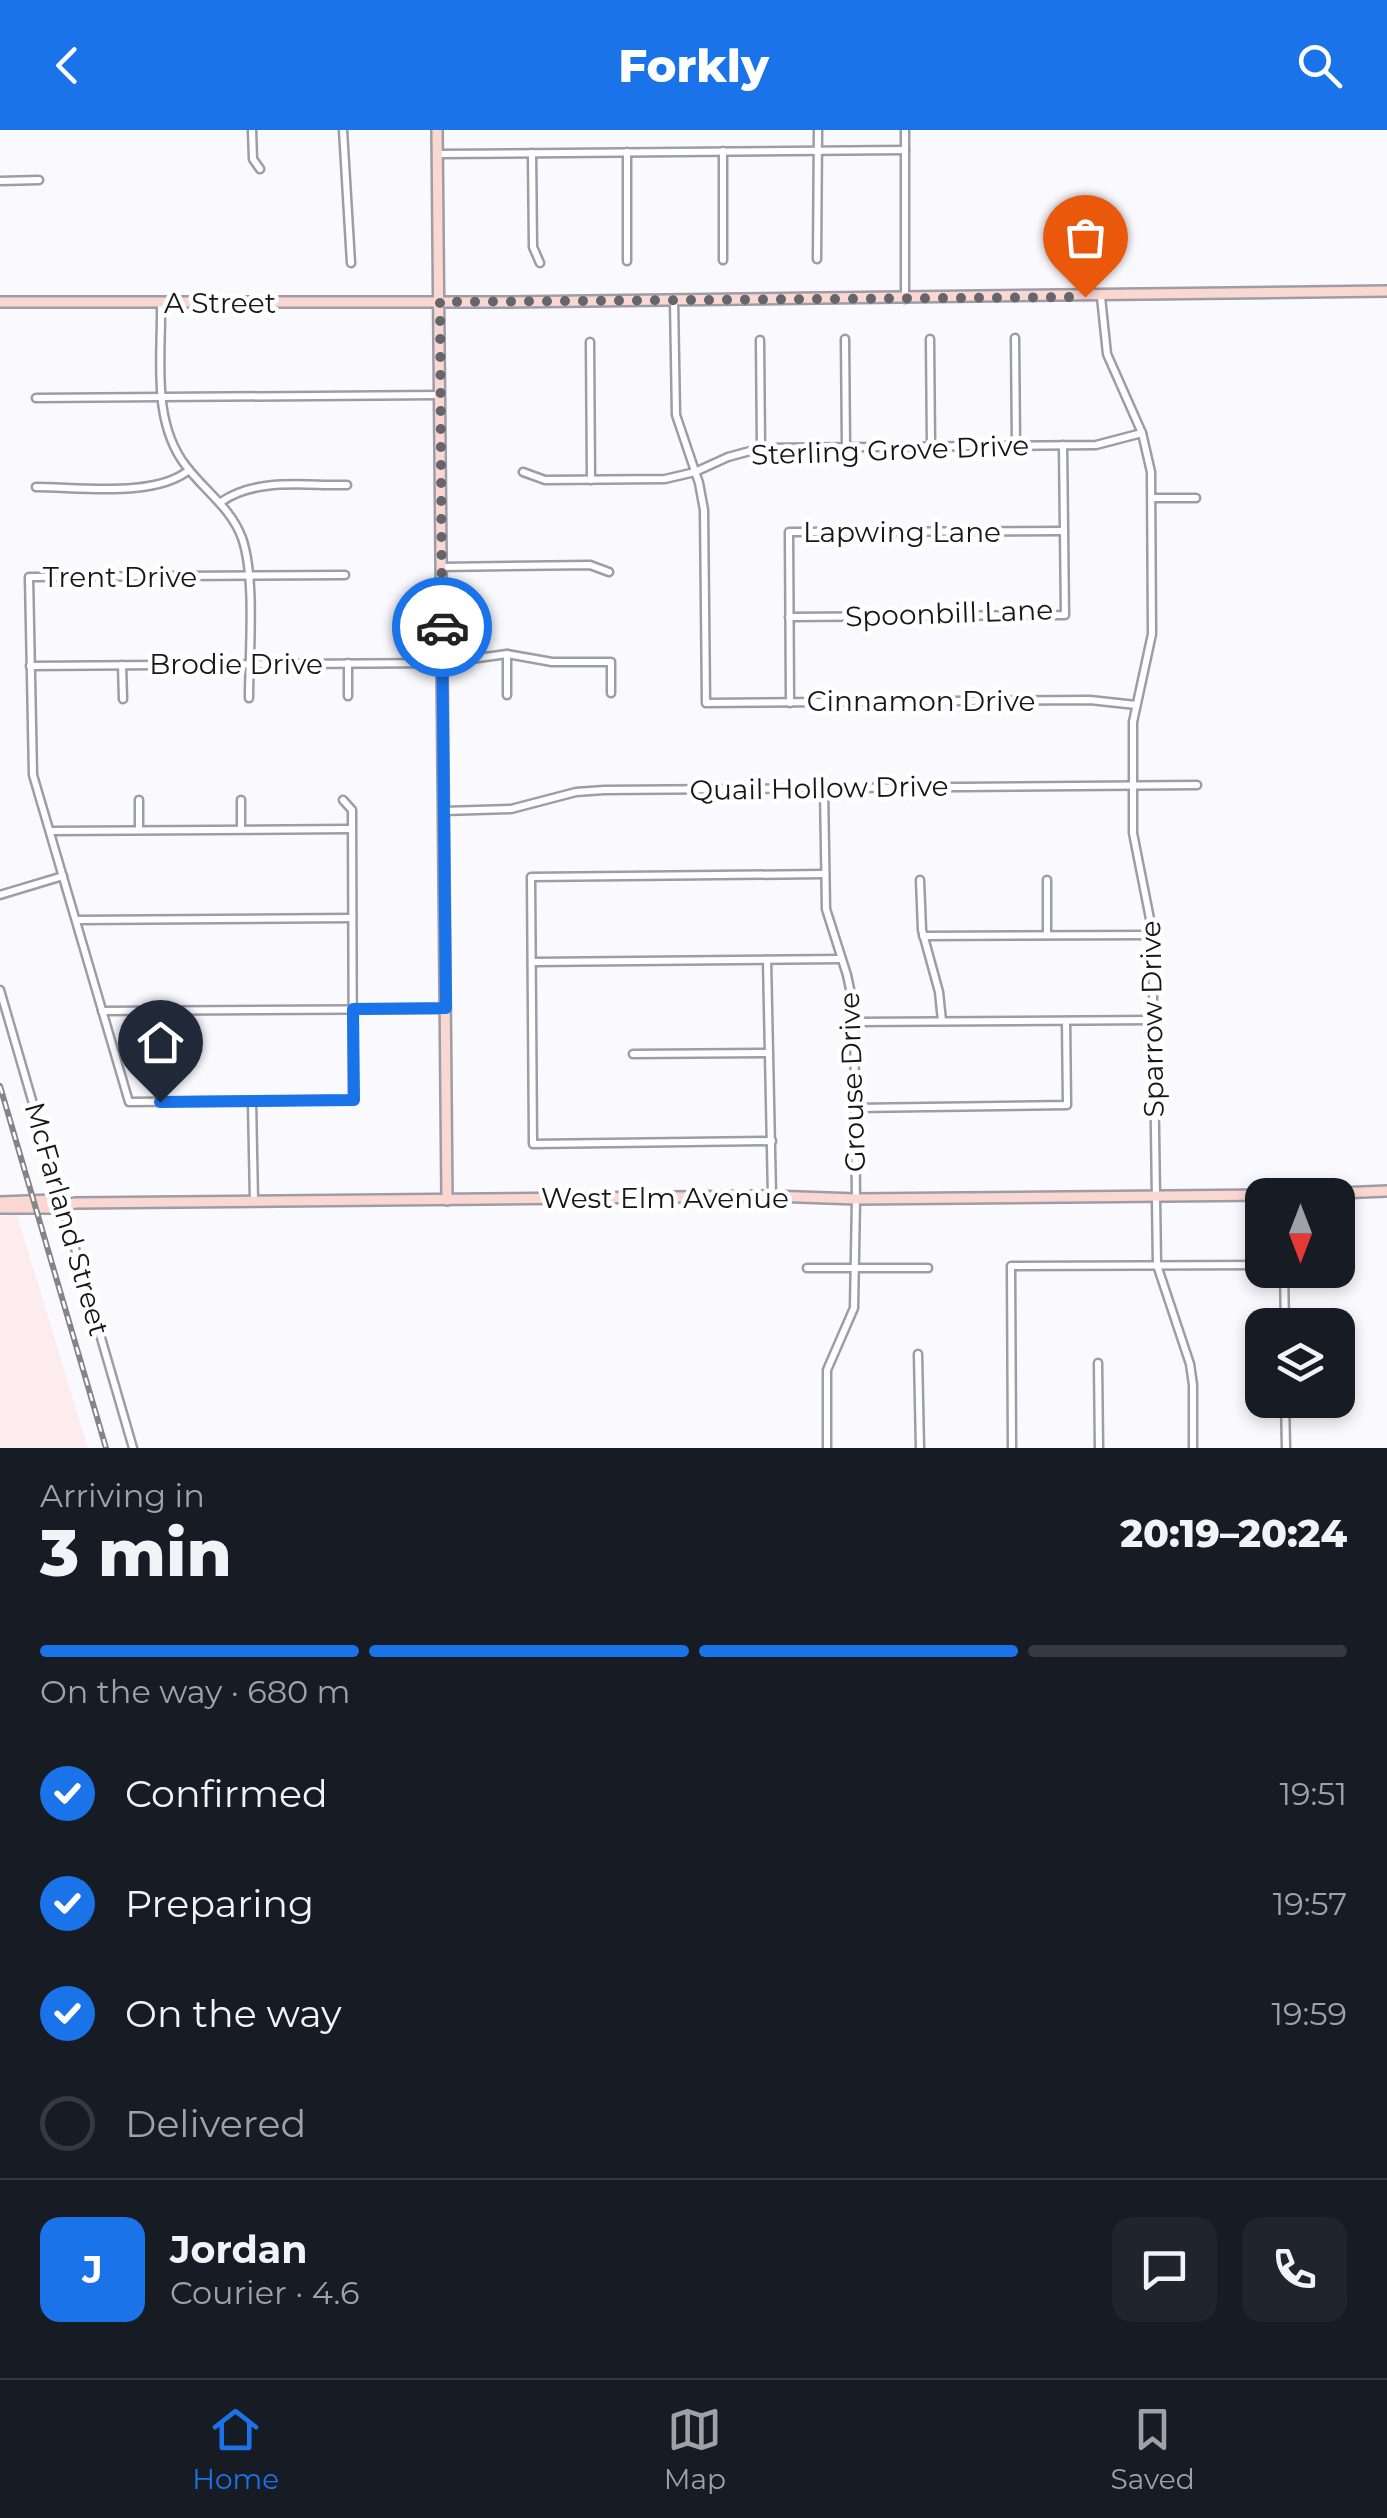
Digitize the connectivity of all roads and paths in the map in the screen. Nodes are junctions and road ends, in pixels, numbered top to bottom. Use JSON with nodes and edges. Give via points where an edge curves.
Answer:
{"nodes":[{"id":1,"x":252,"y":130,"type":"edge"},
{"id":2,"x":343,"y":130,"type":"edge"},
{"id":3,"x":437,"y":130,"type":"edge"},
{"id":4,"x":818,"y":130,"type":"edge"},
{"id":5,"x":904,"y":130,"type":"edge"},
{"id":6,"x":904,"y":150,"type":"junction"},
{"id":7,"x":818,"y":151,"type":"junction"},
{"id":8,"x":627,"y":152,"type":"junction"},
{"id":9,"x":723,"y":152,"type":"junction"},
{"id":10,"x":532,"y":153,"type":"junction"},
{"id":11,"x":439,"y":154,"type":"junction"},
{"id":12,"x":260,"y":168,"type":"dead end"},
{"id":13,"x":39,"y":180,"type":"dead end"},
{"id":14,"x":0,"y":181,"type":"edge"},
{"id":15,"x":817,"y":259,"type":"dead end"},
{"id":16,"x":723,"y":260,"type":"dead end"},
{"id":17,"x":627,"y":261,"type":"dead end"},
{"id":18,"x":350,"y":263,"type":"dead end"},
{"id":19,"x":540,"y":263,"type":"dead end"},
{"id":20,"x":1387,"y":291,"type":"edge"},
{"id":21,"x":1101,"y":297,"type":"junction"},
{"id":22,"x":905,"y":299,"type":"junction"},
{"id":23,"x":674,"y":301,"type":"junction"},
{"id":24,"x":0,"y":302,"type":"edge"},
{"id":25,"x":440,"y":302,"type":"junction"},
{"id":26,"x":161,"y":304,"type":"junction"},
{"id":27,"x":930,"y":338,"type":"dead end"},
{"id":28,"x":1015,"y":338,"type":"dead end"},
{"id":29,"x":845,"y":339,"type":"dead end"},
{"id":30,"x":760,"y":340,"type":"dead end"},
{"id":31,"x":590,"y":342,"type":"dead end"},
{"id":32,"x":440,"y":395,"type":"junction"},
{"id":33,"x":162,"y":397,"type":"junction"},
{"id":34,"x":36,"y":398,"type":"dead end"},
{"id":35,"x":1142,"y":433,"type":"junction"},
{"id":36,"x":1016,"y":445,"type":"junction"},
{"id":37,"x":1064,"y":445,"type":"junction"},
{"id":38,"x":931,"y":446,"type":"junction"},
{"id":39,"x":846,"y":447,"type":"junction"},
{"id":40,"x":761,"y":448,"type":"junction"},
{"id":41,"x":189,"y":470,"type":"junction"},
{"id":42,"x":523,"y":472,"type":"dead end"},
{"id":43,"x":696,"y":472,"type":"junction"},
{"id":44,"x":591,"y":480,"type":"junction"},
{"id":45,"x":347,"y":486,"type":"dead end"},
{"id":46,"x":36,"y":487,"type":"dead end"},
{"id":47,"x":1152,"y":498,"type":"junction"},
{"id":48,"x":1196,"y":498,"type":"dead end"},
{"id":49,"x":220,"y":502,"type":"junction"},
{"id":50,"x":1064,"y":531,"type":"junction"},
{"id":51,"x":442,"y":567,"type":"junction"},
{"id":52,"x":609,"y":572,"type":"dead end"},
{"id":53,"x":345,"y":575,"type":"dead end"},
{"id":54,"x":248,"y":576,"type":"junction"},
{"id":55,"x":790,"y":617,"type":"junction"},
{"id":56,"x":507,"y":654,"type":"junction"},
{"id":57,"x":442,"y":663,"type":"junction"},
{"id":58,"x":249,"y":664,"type":"junction"},
{"id":59,"x":348,"y":664,"type":"junction"},
{"id":60,"x":122,"y":665,"type":"junction"},
{"id":61,"x":30,"y":666,"type":"junction"},
{"id":62,"x":611,"y":693,"type":"dead end"},
{"id":63,"x":507,"y":695,"type":"dead end"},
{"id":64,"x":348,"y":696,"type":"dead end"},
{"id":65,"x":122,"y":698,"type":"dead end"},
{"id":66,"x":250,"y":698,"type":"dead end"},
{"id":67,"x":790,"y":702,"type":"junction"},
{"id":68,"x":1136,"y":705,"type":"junction"},
{"id":69,"x":1132,"y":785,"type":"junction"},
{"id":70,"x":1197,"y":785,"type":"dead end"},
{"id":71,"x":824,"y":788,"type":"junction"},
{"id":72,"x":139,"y":800,"type":"dead end"},
{"id":73,"x":241,"y":800,"type":"dead end"},
{"id":74,"x":344,"y":800,"type":"dead end"},
{"id":75,"x":444,"y":811,"type":"junction"},
{"id":76,"x":352,"y":828,"type":"junction"},
{"id":77,"x":241,"y":829,"type":"junction"},
{"id":78,"x":139,"y":830,"type":"junction"},
{"id":79,"x":50,"y":831,"type":"junction"},
{"id":80,"x":824,"y":874,"type":"junction"},
{"id":81,"x":63,"y":876,"type":"junction"},
{"id":82,"x":920,"y":880,"type":"dead end"},
{"id":83,"x":1047,"y":880,"type":"dead end"},
{"id":84,"x":0,"y":894,"type":"edge"},
{"id":85,"x":352,"y":918,"type":"junction"},
{"id":86,"x":76,"y":920,"type":"junction"},
{"id":87,"x":1152,"y":934,"type":"junction"},
{"id":88,"x":1047,"y":935,"type":"junction"},
{"id":89,"x":924,"y":936,"type":"junction"},
{"id":90,"x":841,"y":959,"type":"junction"},
{"id":91,"x":767,"y":960,"type":"junction"},
{"id":92,"x":532,"y":962,"type":"junction"},
{"id":93,"x":0,"y":990,"type":"edge"},
{"id":94,"x":446,"y":1008,"type":"junction"},
{"id":95,"x":353,"y":1009,"type":"junction"},
{"id":96,"x":102,"y":1011,"type":"junction"},
{"id":97,"x":1153,"y":1020,"type":"junction"},
{"id":98,"x":942,"y":1021,"type":"junction"},
{"id":99,"x":1066,"y":1021,"type":"junction"},
{"id":100,"x":854,"y":1022,"type":"junction"},
{"id":101,"x":633,"y":1054,"type":"dead end"},
{"id":102,"x":768,"y":1054,"type":"junction"},
{"id":103,"x":252,"y":1102,"type":"junction"},
{"id":104,"x":855,"y":1108,"type":"junction"},
{"id":105,"x":772,"y":1141,"type":"junction"},
{"id":106,"x":1387,"y":1192,"type":"edge"},
{"id":107,"x":1355,"y":1193,"type":"edge"},
{"id":108,"x":1155,"y":1194,"type":"junction"},
{"id":109,"x":1245,"y":1195,"type":"edge"},
{"id":110,"x":772,"y":1196,"type":"junction"},
{"id":111,"x":856,"y":1198,"type":"junction"},
{"id":112,"x":448,"y":1200,"type":"junction"},
{"id":113,"x":254,"y":1201,"type":"junction"},
{"id":114,"x":62,"y":1204,"type":"junction"},
{"id":115,"x":0,"y":1205,"type":"edge"},
{"id":116,"x":1157,"y":1265,"type":"junction"},
{"id":117,"x":1245,"y":1265,"type":"edge"},
{"id":118,"x":808,"y":1268,"type":"dead end"},
{"id":119,"x":855,"y":1268,"type":"junction"},
{"id":120,"x":928,"y":1268,"type":"dead end"},
{"id":121,"x":918,"y":1354,"type":"dead end"},
{"id":122,"x":1098,"y":1363,"type":"dead end"},
{"id":123,"x":1286,"y":1418,"type":"edge"},
{"id":124,"x":133,"y":1448,"type":"edge"},
{"id":125,"x":827,"y":1448,"type":"edge"},
{"id":126,"x":920,"y":1448,"type":"edge"},
{"id":127,"x":1012,"y":1448,"type":"edge"},
{"id":128,"x":1099,"y":1448,"type":"edge"},
{"id":129,"x":1194,"y":1448,"type":"edge"},
{"id":130,"x":1286,"y":1448,"type":"edge"}],
"edges":[{"from":1,"to":12,"type":"street"},
{"from":2,"to":18,"type":"street"},
{"from":3,"to":11,"type":"street"},
{"from":4,"to":7,"type":"street"},
{"from":5,"to":6,"type":"street"},
{"from":6,"to":7,"type":"street"},
{"from":6,"to":22,"type":"street"},
{"from":7,"to":9,"type":"street"},
{"from":7,"to":15,"type":"street"},
{"from":8,"to":9,"type":"street"},
{"from":8,"to":10,"type":"street"},
{"from":8,"to":17,"type":"street"},
{"from":9,"to":16,"type":"street"},
{"from":10,"to":11,"type":"street"},
{"from":10,"to":19,"type":"street","via":[[533,246]]},
{"from":11,"to":25,"type":"street"},
{"from":13,"to":14,"type":"street"},
{"from":20,"to":21,"type":"street","name":"A Street"},
{"from":21,"to":22,"type":"street","name":"A Street"},
{"from":21,"to":35,"type":"street","name":"Sparrow Drive","via":[[1107,354]]},
{"from":22,"to":23,"type":"street","name":"A Street"},
{"from":23,"to":25,"type":"street","name":"A Street"},
{"from":23,"to":43,"type":"street","via":[[676,415]]},
{"from":24,"to":26,"type":"street","name":"A Street"},
{"from":25,"to":26,"type":"street","name":"A Street"},
{"from":25,"to":32,"type":"street"},
{"from":26,"to":33,"type":"street"},
{"from":27,"to":38,"type":"street"},
{"from":28,"to":36,"type":"street"},
{"from":29,"to":39,"type":"street"},
{"from":30,"to":40,"type":"street"},
{"from":31,"to":44,"type":"street"},
{"from":32,"to":33,"type":"street"},
{"from":32,"to":51,"type":"street"},
{"from":33,"to":34,"type":"street"},
{"from":33,"to":41,"type":"street","via":[[169,436]]},
{"from":35,"to":37,"type":"street","name":"Sterling Grove Drive","via":[[1110,443]]},
{"from":35,"to":47,"type":"street","name":"Sparrow Drive"},
{"from":36,"to":37,"type":"street","name":"Sterling Grove Drive"},
{"from":36,"to":38,"type":"street","name":"Sterling Grove Drive"},
{"from":37,"to":50,"type":"street","name":"Spoonbill Lane"},
{"from":38,"to":39,"type":"street","name":"Sterling Grove Drive"},
{"from":39,"to":40,"type":"street","name":"Sterling Grove Drive"},
{"from":40,"to":43,"type":"street","name":"Sterling Grove Drive"},
{"from":41,"to":46,"type":"street","via":[[151,486]]},
{"from":41,"to":49,"type":"street"},
{"from":42,"to":44,"type":"street","name":"Sterling Grove Drive","via":[[545,480]]},
{"from":43,"to":44,"type":"street","name":"Sterling Grove Drive"},
{"from":43,"to":67,"type":"street","name":"Cinnamon Drive","via":[[704,510],[706,704]]},
{"from":45,"to":49,"type":"street","via":[[260,486]]},
{"from":47,"to":48,"type":"street"},
{"from":47,"to":68,"type":"street","name":"Sparrow Drive","via":[[1152,634]]},
{"from":49,"to":54,"type":"street","via":[[242,538]]},
{"from":50,"to":55,"type":"street","name":"Spoonbill Lane","via":[[1065,615]]},
{"from":50,"to":55,"type":"street","name":"Lapwing Lane","via":[[789,532]]},
{"from":51,"to":52,"type":"street","via":[[590,566]]},
{"from":51,"to":57,"type":"street"},
{"from":53,"to":54,"type":"street"},
{"from":54,"to":58,"type":"street"},
{"from":54,"to":61,"type":"street","name":"Trent Drive","via":[[29,578]]},
{"from":55,"to":67,"type":"street","name":"Lapwing Lane"},
{"from":56,"to":57,"type":"street","name":"Brodie Drive"},
{"from":56,"to":62,"type":"street","name":"Brodie Drive","via":[[611,662]]},
{"from":56,"to":63,"type":"street"},
{"from":57,"to":59,"type":"street","name":"Brodie Drive"},
{"from":57,"to":75,"type":"street"},
{"from":58,"to":59,"type":"street","name":"Brodie Drive"},
{"from":58,"to":60,"type":"street","name":"Brodie Drive"},
{"from":58,"to":66,"type":"street"},
{"from":59,"to":64,"type":"street"},
{"from":60,"to":61,"type":"street","name":"Brodie Drive"},
{"from":60,"to":65,"type":"street"},
{"from":61,"to":79,"type":"street","name":"Trent Drive","via":[[31,763]]},
{"from":67,"to":68,"type":"street","name":"Cinnamon Drive"},
{"from":68,"to":69,"type":"street","name":"Sparrow Drive"},
{"from":69,"to":70,"type":"street","name":"Quail Hollow Drive"},
{"from":69,"to":71,"type":"street","name":"Quail Hollow Drive"},
{"from":69,"to":87,"type":"street","name":"Sparrow Drive","via":[[1135,852]]},
{"from":71,"to":75,"type":"street","name":"Quail Hollow Drive","via":[[592,790],[512,809]]},
{"from":71,"to":80,"type":"street","name":"Grouse Drive"},
{"from":72,"to":78,"type":"street"},
{"from":73,"to":77,"type":"street"},
{"from":74,"to":76,"type":"street"},
{"from":75,"to":94,"type":"street"},
{"from":76,"to":77,"type":"street"},
{"from":76,"to":85,"type":"street"},
{"from":77,"to":78,"type":"street"},
{"from":78,"to":79,"type":"street"},
{"from":79,"to":81,"type":"street","name":"Trent Drive"},
{"from":80,"to":90,"type":"street","name":"Grouse Drive"},
{"from":80,"to":92,"type":"street","via":[[531,877]]},
{"from":81,"to":84,"type":"street"},
{"from":81,"to":86,"type":"street","name":"Trent Drive"},
{"from":82,"to":89,"type":"street"},
{"from":83,"to":88,"type":"street"},
{"from":85,"to":86,"type":"street"},
{"from":85,"to":95,"type":"street"},
{"from":86,"to":96,"type":"street","name":"Trent Drive"},
{"from":87,"to":88,"type":"street"},
{"from":87,"to":97,"type":"street","name":"Sparrow Drive"},
{"from":88,"to":89,"type":"street"},
{"from":89,"to":98,"type":"street"},
{"from":90,"to":91,"type":"street"},
{"from":90,"to":100,"type":"street","name":"Grouse Drive"},
{"from":91,"to":92,"type":"street"},
{"from":91,"to":102,"type":"street"},
{"from":92,"to":105,"type":"street","via":[[533,1144]]},
{"from":93,"to":114,"type":"street","name":"McFarland Street"},
{"from":94,"to":95,"type":"street"},
{"from":94,"to":112,"type":"street"},
{"from":95,"to":96,"type":"street"},
{"from":95,"to":103,"type":"street","via":[[354,1100]]},
{"from":96,"to":103,"type":"street","name":"Trent Drive","via":[[129,1102]]},
{"from":97,"to":99,"type":"street"},
{"from":97,"to":108,"type":"street","name":"Sparrow Drive"},
{"from":98,"to":99,"type":"street"},
{"from":98,"to":100,"type":"street"},
{"from":99,"to":104,"type":"street","via":[[1068,1105]]},
{"from":100,"to":104,"type":"street","name":"Grouse Drive"},
{"from":101,"to":102,"type":"street"},
{"from":102,"to":105,"type":"street"},
{"from":103,"to":113,"type":"street"},
{"from":104,"to":111,"type":"street","name":"Grouse Drive"},
{"from":105,"to":110,"type":"street"},
{"from":106,"to":107,"type":"street"},
{"from":108,"to":109,"type":"street","name":"West Elm Avenue"},
{"from":108,"to":111,"type":"street","name":"West Elm Avenue"},
{"from":108,"to":116,"type":"street","name":"Sparrow Drive"},
{"from":110,"to":111,"type":"street","name":"West Elm Avenue"},
{"from":110,"to":112,"type":"street","name":"West Elm Avenue"},
{"from":111,"to":119,"type":"street","name":"Grouse Drive"},
{"from":112,"to":113,"type":"street","name":"West Elm Avenue"},
{"from":113,"to":114,"type":"street","name":"West Elm Avenue"},
{"from":114,"to":115,"type":"street","name":"West Elm Avenue"},
{"from":114,"to":124,"type":"street","name":"McFarland Street"},
{"from":116,"to":117,"type":"street"},
{"from":116,"to":127,"type":"street","via":[[1011,1266]]},
{"from":116,"to":129,"type":"street","name":"Sparrow Drive","via":[[1190,1364]]},
{"from":118,"to":119,"type":"street"},
{"from":119,"to":120,"type":"street"},
{"from":119,"to":125,"type":"street","name":"Grouse Drive","via":[[854,1308],[827,1370]]},
{"from":121,"to":126,"type":"street"},
{"from":122,"to":128,"type":"street"},
{"from":123,"to":130,"type":"street"}]}
